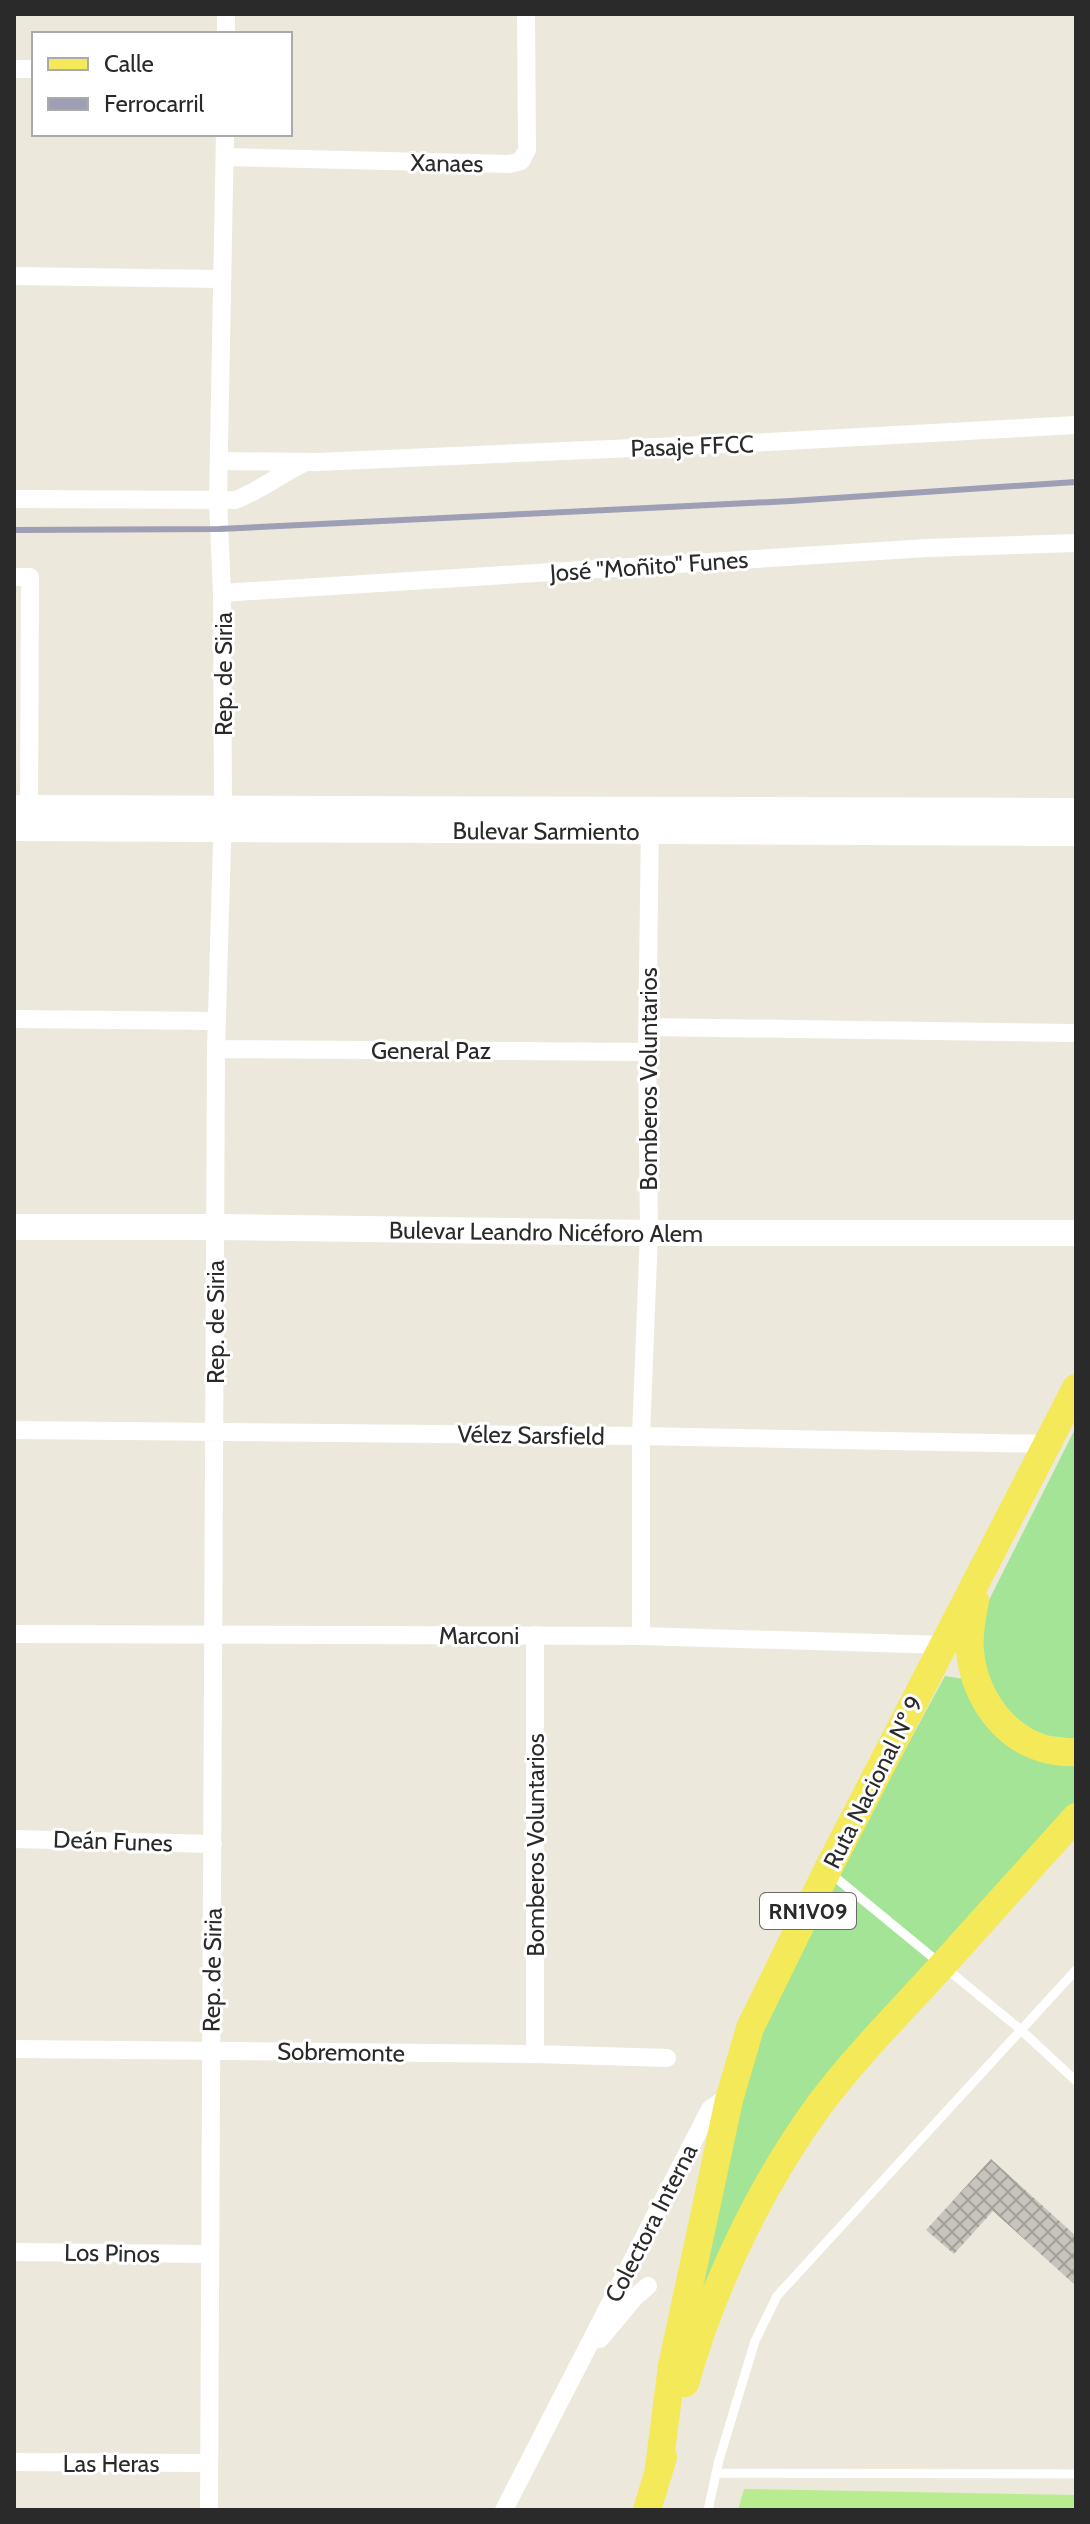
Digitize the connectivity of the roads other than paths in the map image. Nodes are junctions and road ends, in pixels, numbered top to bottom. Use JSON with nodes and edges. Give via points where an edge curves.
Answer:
{"nodes":[{"id":1,"x":526,"y":14,"type":"edge"},
{"id":2,"x":225,"y":136,"type":"edge"},
{"id":3,"x":225,"y":157,"type":"junction"},
{"id":4,"x":14,"y":276,"type":"edge"},
{"id":5,"x":222,"y":279,"type":"junction"},
{"id":6,"x":1076,"y":425,"type":"edge"},
{"id":7,"x":219,"y":461,"type":"junction"},
{"id":8,"x":307,"y":462,"type":"junction"},
{"id":9,"x":14,"y":499,"type":"edge"},
{"id":10,"x":218,"y":500,"type":"junction"},
{"id":11,"x":1076,"y":543,"type":"edge"},
{"id":12,"x":14,"y":577,"type":"edge"},
{"id":13,"x":222,"y":593,"type":"junction"},
{"id":14,"x":1076,"y":811,"type":"edge"},
{"id":15,"x":19,"y":815,"type":"edge"},
{"id":16,"x":222,"y":819,"type":"junction"},
{"id":17,"x":650,"y":820,"type":"junction"},
{"id":18,"x":968,"y":822,"type":"junction"},
{"id":19,"x":1076,"y":833,"type":"edge"},
{"id":20,"x":14,"y":1019,"type":"edge"},
{"id":21,"x":217,"y":1021,"type":"junction"},
{"id":22,"x":647,"y":1027,"type":"junction"},
{"id":23,"x":1076,"y":1033,"type":"edge"},
{"id":24,"x":216,"y":1049,"type":"junction"},
{"id":25,"x":647,"y":1052,"type":"junction"},
{"id":26,"x":14,"y":1227,"type":"edge"},
{"id":27,"x":216,"y":1227,"type":"junction"},
{"id":28,"x":649,"y":1233,"type":"junction"},
{"id":29,"x":1076,"y":1233,"type":"edge"},
{"id":30,"x":1073,"y":1395,"type":"edge"},
{"id":31,"x":14,"y":1430,"type":"edge"},
{"id":32,"x":215,"y":1431,"type":"junction"},
{"id":33,"x":641,"y":1436,"type":"junction"},
{"id":34,"x":1048,"y":1444,"type":"junction"},
{"id":35,"x":980,"y":1576,"type":"junction"},
{"id":36,"x":14,"y":1634,"type":"edge"},
{"id":37,"x":213,"y":1635,"type":"junction"},
{"id":38,"x":535,"y":1635,"type":"junction"},
{"id":39,"x":641,"y":1636,"type":"junction"},
{"id":40,"x":945,"y":1645,"type":"junction"},
{"id":41,"x":1076,"y":1752,"type":"edge"},
{"id":42,"x":1076,"y":1817,"type":"edge"},
{"id":43,"x":14,"y":1839,"type":"edge"},
{"id":44,"x":213,"y":1844,"type":"junction"},
{"id":45,"x":827,"y":1871,"type":"junction"},
{"id":46,"x":943,"y":1965,"type":"junction"},
{"id":47,"x":1076,"y":1970,"type":"edge"},
{"id":48,"x":1021,"y":2030,"type":"junction"},
{"id":49,"x":14,"y":2049,"type":"edge"},
{"id":50,"x":211,"y":2051,"type":"junction"},
{"id":51,"x":535,"y":2054,"type":"junction"},
{"id":52,"x":667,"y":2058,"type":"dead end"},
{"id":53,"x":1076,"y":2081,"type":"edge"},
{"id":54,"x":730,"y":2095,"type":"junction"},
{"id":55,"x":14,"y":2252,"type":"edge"},
{"id":56,"x":209,"y":2254,"type":"junction"},
{"id":57,"x":648,"y":2286,"type":"dead end"},
{"id":58,"x":582,"y":2359,"type":"junction"},
{"id":59,"x":14,"y":2462,"type":"edge"},
{"id":60,"x":208,"y":2463,"type":"junction"},
{"id":61,"x":717,"y":2473,"type":"junction"},
{"id":62,"x":1076,"y":2474,"type":"edge"},
{"id":63,"x":658,"y":2475,"type":"junction"},
{"id":64,"x":209,"y":2510,"type":"edge"},
{"id":65,"x":504,"y":2510,"type":"edge"},
{"id":66,"x":647,"y":2510,"type":"edge"},
{"id":67,"x":708,"y":2510,"type":"edge"}],
"edges":[{"from":1,"to":3,"type":"street","name":"Xanaes","via":[[527,150],[521,161]]},
{"from":2,"to":3,"type":"street","name":"Rep. de Siria"},
{"from":3,"to":5,"type":"street","name":"Rep. de Siria"},
{"from":4,"to":5,"type":"street"},
{"from":5,"to":7,"type":"street","name":"Rep. de Siria"},
{"from":6,"to":8,"type":"street","name":"Pasaje FFCC"},
{"from":7,"to":8,"type":"street","name":"Pasaje FFCC"},
{"from":7,"to":10,"type":"street","name":"Rep. de Siria"},
{"from":8,"to":10,"type":"street","name":"Pasaje FFCC","via":[[254,493]]},
{"from":9,"to":10,"type":"street","name":"Pasaje FFCC"},
{"from":10,"to":13,"type":"street","name":"Rep. de Siria"},
{"from":11,"to":13,"type":"street","name":"José \"Moñito\" Funes"},
{"from":12,"to":15,"type":"street","via":[[30,577]]},
{"from":13,"to":16,"type":"street","name":"Rep. de Siria"},
{"from":14,"to":18,"type":"main road","name":"Bulevar Sarmiento"},
{"from":15,"to":16,"type":"main road","name":"Bulevar Sarmiento"},
{"from":16,"to":17,"type":"main road","name":"Bulevar Sarmiento"},
{"from":16,"to":21,"type":"street","name":"Rep. de Siria"},
{"from":17,"to":18,"type":"main road","name":"Bulevar Sarmiento"},
{"from":17,"to":22,"type":"street","name":"Bomberos Voluntarios"},
{"from":18,"to":19,"type":"main road","name":"Bulevar Sarmiento"},
{"from":20,"to":21,"type":"street"},
{"from":21,"to":24,"type":"street","name":"Rep. de Siria"},
{"from":22,"to":23,"type":"street"},
{"from":22,"to":25,"type":"street","name":"Bomberos Voluntarios"},
{"from":24,"to":25,"type":"street","name":"General Paz"},
{"from":24,"to":27,"type":"street","name":"Rep. de Siria"},
{"from":25,"to":28,"type":"street","name":"Bomberos Voluntarios"},
{"from":26,"to":27,"type":"main road","name":"Bulevar Leandro Nicéforo Alem"},
{"from":27,"to":28,"type":"main road","name":"Bulevar Leandro Nicéforo Alem"},
{"from":27,"to":32,"type":"street","name":"Rep. de Siria"},
{"from":28,"to":29,"type":"main road","name":"Bulevar Leandro Nicéforo Alem"},
{"from":28,"to":33,"type":"street","name":"Bomberos Voluntarios"},
{"from":30,"to":34,"type":"main road","name":"Ruta Nacional Nº 9","number":"RN1V09"},
{"from":31,"to":32,"type":"street","name":"Vélez Sarsfield"},
{"from":32,"to":33,"type":"street","name":"Vélez Sarsfield"},
{"from":32,"to":37,"type":"street","name":"Rep. de Siria"},
{"from":33,"to":34,"type":"street","name":"Vélez Sarsfield"},
{"from":33,"to":39,"type":"street","name":"Bomberos Voluntarios"},
{"from":34,"to":35,"type":"main road","name":"Ruta Nacional Nº 9","number":"RN1V09"},
{"from":35,"to":40,"type":"main road","name":"Ruta Nacional Nº 9","number":"RN1V09"},
{"from":35,"to":41,"type":"main road","number":"RN1V09","via":[[969,1648],[982,1697],[1019,1737],[1045,1749]]},
{"from":36,"to":37,"type":"street","name":"Marconi"},
{"from":37,"to":38,"type":"street","name":"Marconi"},
{"from":37,"to":44,"type":"street","name":"Rep. de Siria"},
{"from":38,"to":39,"type":"street","name":"Marconi"},
{"from":38,"to":51,"type":"street","name":"Bomberos Voluntarios"},
{"from":39,"to":40,"type":"street","name":"Marconi"},
{"from":40,"to":45,"type":"main road","name":"Ruta Nacional Nº 9","number":"RN1V09"},
{"from":42,"to":46,"type":"main road","name":"Ruta Nacional Nº 9","number":"RN1V09"},
{"from":43,"to":44,"type":"street","name":"Deán Funes"},
{"from":44,"to":50,"type":"street","name":"Rep. de Siria"},
{"from":45,"to":46,"type":"lane"},
{"from":45,"to":54,"type":"main road","name":"Ruta Nacional Nº 9","number":"RN1V09","via":[[750,2028]]},
{"from":46,"to":48,"type":"lane"},
{"from":46,"to":63,"type":"main road","name":"Ruta Nacional Nº 9","number":"RN1V09","via":[[857,2057],[766,2190],[708,2316]]},
{"from":47,"to":48,"type":"lane"},
{"from":48,"to":53,"type":"lane"},
{"from":48,"to":61,"type":"lane","via":[[777,2296],[755,2341]]},
{"from":49,"to":50,"type":"street","name":"Sobremonte"},
{"from":50,"to":51,"type":"street","name":"Sobremonte"},
{"from":50,"to":56,"type":"street","name":"Rep. de Siria"},
{"from":51,"to":52,"type":"street","name":"Sobremonte"},
{"from":54,"to":58,"type":"street","name":"Colectora Interna","via":[[710,2109]]},
{"from":54,"to":63,"type":"main road","name":"Ruta Nacional Nº 9","number":"RN1V09","via":[[672,2366]]},
{"from":55,"to":56,"type":"street","name":"Los Pinos"},
{"from":56,"to":60,"type":"street","name":"Rep. de Siria"},
{"from":57,"to":58,"type":"street","name":"Colectora Interna"},
{"from":58,"to":65,"type":"street","name":"Colectora Interna"},
{"from":59,"to":60,"type":"street","name":"Las Heras"},
{"from":60,"to":64,"type":"street","name":"Rep. de Siria"},
{"from":61,"to":62,"type":"lane"},
{"from":61,"to":67,"type":"lane"},
{"from":63,"to":66,"type":"main road","name":"Ruta Nacional Nº 9","number":"RN1V09"}]}
